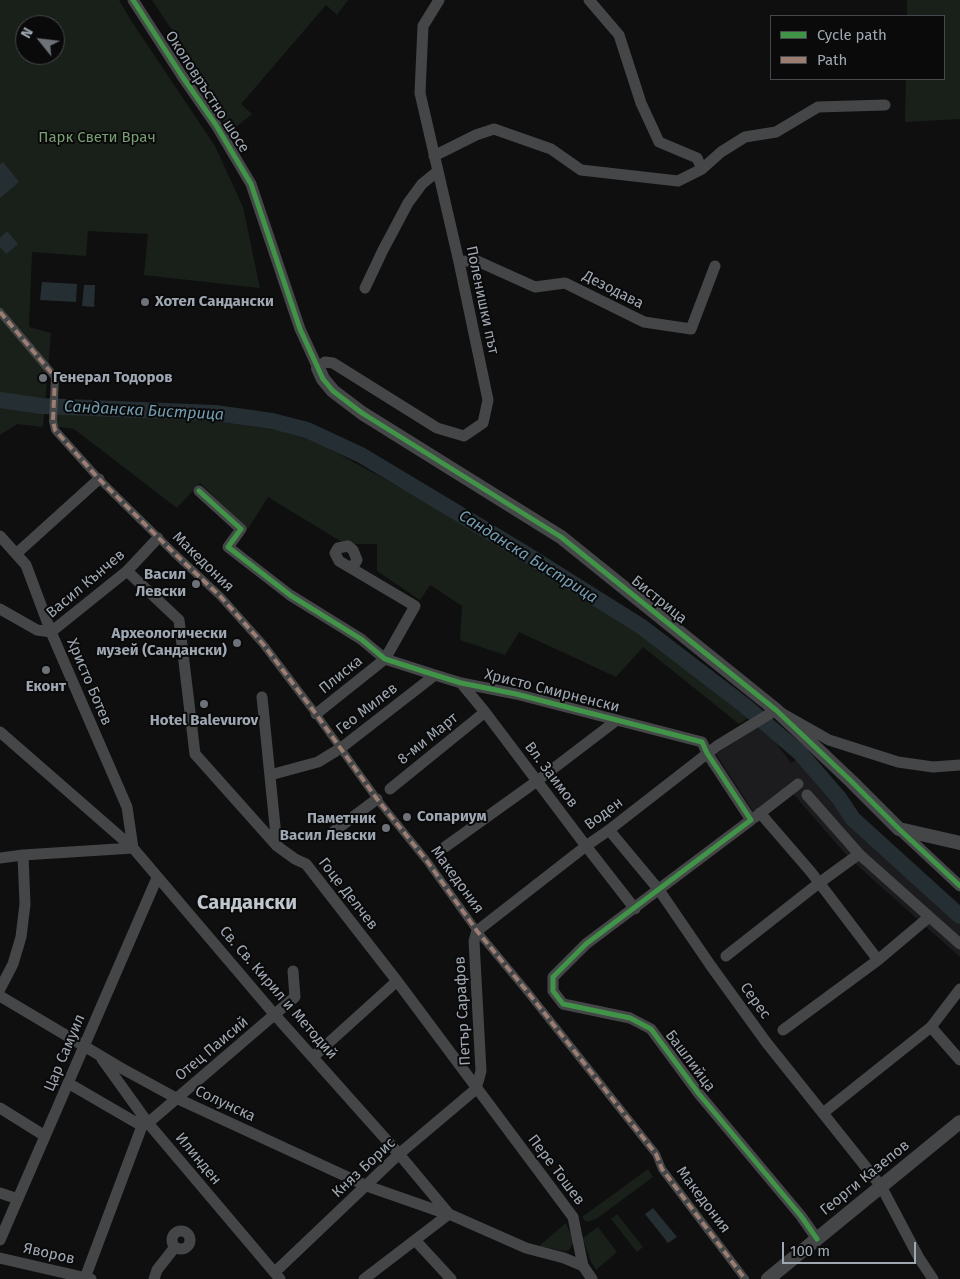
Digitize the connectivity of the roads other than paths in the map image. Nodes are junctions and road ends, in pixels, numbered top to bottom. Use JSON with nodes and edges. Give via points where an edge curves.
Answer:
{"nodes":[{"id":1,"x":134,"y":0,"type":"edge"},
{"id":2,"x":439,"y":0,"type":"edge"},
{"id":3,"x":589,"y":0,"type":"edge"},
{"id":4,"x":886,"y":105,"type":"dead end"},
{"id":5,"x":434,"y":156,"type":"junction"},
{"id":6,"x":702,"y":169,"type":"junction"},
{"id":7,"x":438,"y":171,"type":"junction"},
{"id":8,"x":460,"y":262,"type":"junction"},
{"id":9,"x":715,"y":266,"type":"dead end"},
{"id":10,"x":365,"y":288,"type":"dead end"},
{"id":11,"x":0,"y":312,"type":"edge"},
{"id":12,"x":318,"y":368,"type":"junction"},
{"id":13,"x":99,"y":480,"type":"junction"},
{"id":14,"x":199,"y":491,"type":"dead end"},
{"id":15,"x":0,"y":536,"type":"edge"},
{"id":16,"x":158,"y":538,"type":"junction"},
{"id":17,"x":16,"y":554,"type":"junction"},
{"id":18,"x":352,"y":568,"type":"dead end"},
{"id":19,"x":127,"y":571,"type":"junction"},
{"id":20,"x":0,"y":609,"type":"edge"},
{"id":21,"x":52,"y":632,"type":"junction"},
{"id":22,"x":385,"y":659,"type":"junction"},
{"id":23,"x":434,"y":675,"type":"junction"},
{"id":24,"x":461,"y":683,"type":"junction"},
{"id":25,"x":262,"y":697,"type":"dead end"},
{"id":26,"x":485,"y":712,"type":"junction"},
{"id":27,"x":772,"y":712,"type":"junction"},
{"id":28,"x":316,"y":714,"type":"junction"},
{"id":29,"x":617,"y":720,"type":"junction"},
{"id":30,"x":0,"y":732,"type":"edge"},
{"id":31,"x":338,"y":749,"type":"junction"},
{"id":32,"x":707,"y":754,"type":"junction"},
{"id":33,"x":960,"y":765,"type":"edge"},
{"id":34,"x":270,"y":775,"type":"junction"},
{"id":35,"x":537,"y":781,"type":"junction"},
{"id":36,"x":798,"y":784,"type":"dead end"},
{"id":37,"x":390,"y":790,"type":"dead end"},
{"id":38,"x":807,"y":795,"type":"dead end"},
{"id":39,"x":377,"y":799,"type":"junction"},
{"id":40,"x":755,"y":817,"type":"junction"},
{"id":41,"x":899,"y":828,"type":"junction"},
{"id":42,"x":609,"y":830,"type":"junction"},
{"id":43,"x":334,"y":832,"type":"dead end"},
{"id":44,"x":960,"y":843,"type":"edge"},
{"id":45,"x":277,"y":846,"type":"junction"},
{"id":46,"x":586,"y":846,"type":"junction"},
{"id":47,"x":445,"y":847,"type":"dead end"},
{"id":48,"x":133,"y":848,"type":"junction"},
{"id":49,"x":859,"y":854,"type":"junction"},
{"id":50,"x":23,"y":855,"type":"junction"},
{"id":51,"x":0,"y":858,"type":"edge"},
{"id":52,"x":157,"y":878,"type":"junction"},
{"id":53,"x":818,"y":883,"type":"junction"},
{"id":54,"x":960,"y":886,"type":"edge"},
{"id":55,"x":659,"y":890,"type":"junction"},
{"id":56,"x":635,"y":909,"type":"junction"},
{"id":57,"x":929,"y":917,"type":"junction"},
{"id":58,"x":477,"y":931,"type":"junction"},
{"id":59,"x":960,"y":944,"type":"edge"},
{"id":60,"x":726,"y":956,"type":"dead end"},
{"id":61,"x":878,"y":960,"type":"junction"},
{"id":62,"x":293,"y":971,"type":"dead end"},
{"id":63,"x":397,"y":981,"type":"junction"},
{"id":64,"x":0,"y":989,"type":"edge"},
{"id":65,"x":960,"y":989,"type":"edge"},
{"id":66,"x":0,"y":996,"type":"edge"},
{"id":67,"x":275,"y":1015,"type":"junction"},
{"id":68,"x":931,"y":1027,"type":"junction"},
{"id":69,"x":783,"y":1030,"type":"dead end"},
{"id":70,"x":84,"y":1046,"type":"junction"},
{"id":71,"x":99,"y":1054,"type":"junction"},
{"id":72,"x":313,"y":1057,"type":"junction"},
{"id":73,"x":960,"y":1060,"type":"edge"},
{"id":74,"x":68,"y":1083,"type":"junction"},
{"id":75,"x":476,"y":1088,"type":"junction"},
{"id":76,"x":176,"y":1098,"type":"junction"},
{"id":77,"x":0,"y":1108,"type":"edge"},
{"id":78,"x":823,"y":1113,"type":"junction"},
{"id":79,"x":960,"y":1122,"type":"edge"},
{"id":80,"x":145,"y":1125,"type":"junction"},
{"id":81,"x":45,"y":1136,"type":"junction"},
{"id":82,"x":399,"y":1154,"type":"junction"},
{"id":83,"x":367,"y":1186,"type":"junction"},
{"id":84,"x":881,"y":1186,"type":"junction"},
{"id":85,"x":0,"y":1193,"type":"edge"},
{"id":86,"x":18,"y":1199,"type":"junction"},
{"id":87,"x":449,"y":1214,"type":"junction"},
{"id":88,"x":817,"y":1239,"type":"junction"},
{"id":89,"x":0,"y":1240,"type":"edge"},
{"id":90,"x":415,"y":1240,"type":"junction"},
{"id":91,"x":175,"y":1247,"type":"dead end"},
{"id":92,"x":0,"y":1258,"type":"edge"},
{"id":93,"x":583,"y":1266,"type":"junction"},
{"id":94,"x":278,"y":1276,"type":"edge"},
{"id":95,"x":88,"y":1278,"type":"edge"},
{"id":96,"x":154,"y":1279,"type":"edge"},
{"id":97,"x":364,"y":1279,"type":"edge"},
{"id":98,"x":451,"y":1279,"type":"edge"},
{"id":99,"x":581,"y":1279,"type":"edge"},
{"id":100,"x":592,"y":1279,"type":"edge"},
{"id":101,"x":745,"y":1279,"type":"edge"},
{"id":102,"x":768,"y":1279,"type":"edge"},
{"id":103,"x":933,"y":1279,"type":"edge"}],
"edges":[{"from":1,"to":12,"type":"street","name":"Околовръстно шосе","via":[[251,184],[300,329]]},
{"from":2,"to":5,"type":"street","name":"Поленишки път","via":[[423,26],[420,93]]},
{"from":3,"to":6,"type":"street","via":[[619,35],[640,104],[659,142],[697,158]]},
{"from":4,"to":6,"type":"street","via":[[818,107],[776,132],[745,137]]},
{"from":5,"to":6,"type":"street","via":[[494,129],[552,149],[581,170],[678,181]]},
{"from":5,"to":7,"type":"street","name":"Поленишки път"},
{"from":7,"to":8,"type":"street","name":"Поленишки път"},
{"from":7,"to":10,"type":"street","via":[[422,184],[408,203]]},
{"from":8,"to":9,"type":"street","name":"Дезодава","via":[[474,260],[536,287],[565,283],[644,322],[691,329]]},
{"from":8,"to":12,"type":"street","name":"Поленишки път","via":[[488,400],[483,423],[464,436],[436,428],[333,363],[325,362]]},
{"from":11,"to":13,"type":"street","name":"Македония","via":[[55,377],[55,430]]},
{"from":12,"to":27,"type":"street","name":"Бистрица","via":[[333,391],[362,413],[561,537]]},
{"from":13,"to":16,"type":"street","name":"Македония"},
{"from":13,"to":17,"type":"street"},
{"from":14,"to":22,"type":"street","via":[[241,529],[228,547],[290,595],[360,639]]},
{"from":15,"to":17,"type":"street","name":"Христо Ботев"},
{"from":16,"to":19,"type":"street","name":"Васил Кънчев"},
{"from":16,"to":28,"type":"street","name":"Македония","via":[[220,596],[263,644]]},
{"from":17,"to":21,"type":"street","name":"Христо Ботев","via":[[26,565]]},
{"from":18,"to":22,"type":"street","via":[[415,606]]},
{"from":19,"to":21,"type":"street","name":"Васил Кънчев"},
{"from":19,"to":45,"type":"street","name":"Гоце Делчев","via":[[179,620],[195,754]]},
{"from":20,"to":21,"type":"street","name":"Васил Кънчев","via":[[37,630]]},
{"from":21,"to":48,"type":"street","name":"Христо Ботев","via":[[127,807]]},
{"from":22,"to":23,"type":"street","name":"Христо Смирненски"},
{"from":22,"to":28,"type":"street","name":"Плиска"},
{"from":23,"to":24,"type":"street","name":"Христо Смирненски"},
{"from":23,"to":31,"type":"street","name":"Гео Милев"},
{"from":24,"to":26,"type":"street","name":"Вл. Заимов"},
{"from":24,"to":29,"type":"street","name":"Христо Смирненски"},
{"from":25,"to":34,"type":"street"},
{"from":26,"to":35,"type":"street","name":"Вл. Заимов"},
{"from":26,"to":37,"type":"street","name":"8-ми Март"},
{"from":27,"to":32,"type":"street","name":"Воден"},
{"from":27,"to":33,"type":"street","via":[[829,740],[898,762],[933,767]]},
{"from":27,"to":41,"type":"street","name":"Бистрица"},
{"from":28,"to":31,"type":"street","name":"Македония"},
{"from":29,"to":32,"type":"street","name":"Христо Смирненски","via":[[702,742]]},
{"from":29,"to":35,"type":"street"},
{"from":30,"to":48,"type":"street","name":"Св. Св. Кирил и Методий"},
{"from":31,"to":34,"type":"street","name":"Гео Милев","via":[[318,762]]},
{"from":31,"to":39,"type":"street","name":"Македония"},
{"from":32,"to":40,"type":"street"},
{"from":32,"to":42,"type":"street","name":"Воден"},
{"from":34,"to":45,"type":"street"},
{"from":35,"to":46,"type":"street","name":"Вл. Заимов"},
{"from":35,"to":47,"type":"street"},
{"from":36,"to":40,"type":"street","name":"Башлийца"},
{"from":38,"to":49,"type":"street"},
{"from":39,"to":43,"type":"street"},
{"from":39,"to":58,"type":"street","name":"Македония","via":[[428,862]]},
{"from":40,"to":53,"type":"street","via":[[811,872]]},
{"from":40,"to":55,"type":"street","name":"Башлийца"},
{"from":41,"to":44,"type":"street"},
{"from":41,"to":54,"type":"street","name":"Бистрица"},
{"from":42,"to":46,"type":"street","name":"Воден"},
{"from":42,"to":55,"type":"street","name":"Серес"},
{"from":45,"to":63,"type":"street","name":"Гоце Делчев","via":[[306,864]]},
{"from":46,"to":56,"type":"street","name":"Вл. Заимов"},
{"from":46,"to":58,"type":"street","name":"Воден"},
{"from":48,"to":50,"type":"street"},
{"from":48,"to":52,"type":"street","name":"Св. Св. Кирил и Методий"},
{"from":49,"to":53,"type":"street"},
{"from":49,"to":57,"type":"street"},
{"from":50,"to":51,"type":"street"},
{"from":50,"to":64,"type":"street","via":[[25,904],[21,937],[13,964]]},
{"from":52,"to":67,"type":"street","name":"Св. Св. Кирил и Методий"},
{"from":52,"to":70,"type":"street","name":"Цар Самуил"},
{"from":53,"to":60,"type":"street"},
{"from":53,"to":61,"type":"street"},
{"from":55,"to":56,"type":"street","name":"Башлийца"},
{"from":55,"to":78,"type":"street","name":"Серес","via":[[710,966]]},
{"from":56,"to":88,"type":"street","name":"Башлийца","via":[[586,944],[553,977],[553,990],[563,1004],[630,1018],[650,1030]]},
{"from":57,"to":59,"type":"street"},
{"from":57,"to":61,"type":"street"},
{"from":58,"to":75,"type":"street","name":"Петър Сарафов","via":[[474,941],[481,1071]]},
{"from":58,"to":101,"type":"street","name":"Македония","via":[[656,1154],[662,1169]]},
{"from":61,"to":69,"type":"street"},
{"from":62,"to":67,"type":"street","name":"Отец Паисий","via":[[295,997]]},
{"from":63,"to":72,"type":"street"},
{"from":63,"to":75,"type":"street","name":"Гоце Делчев"},
{"from":65,"to":68,"type":"street"},
{"from":66,"to":70,"type":"street","name":"Солунска"},
{"from":67,"to":72,"type":"street","name":"Св. Св. Кирил и Методий"},
{"from":67,"to":76,"type":"street","name":"Отец Паисий"},
{"from":68,"to":73,"type":"street"},
{"from":68,"to":78,"type":"street"},
{"from":70,"to":71,"type":"street","name":"Солунска"},
{"from":70,"to":74,"type":"street","name":"Цар Самуил"},
{"from":71,"to":76,"type":"street","name":"Солунска"},
{"from":71,"to":80,"type":"street","name":"Илинден"},
{"from":72,"to":82,"type":"street","name":"Св. Св. Кирил и Методий"},
{"from":74,"to":80,"type":"street"},
{"from":74,"to":81,"type":"street","name":"Цар Самуил"},
{"from":75,"to":82,"type":"street","name":"Княз Борис"},
{"from":75,"to":93,"type":"street","name":"Пере Тошев","via":[[573,1217]]},
{"from":76,"to":80,"type":"street","name":"Отец Паисий"},
{"from":76,"to":83,"type":"street","name":"Солунска"},
{"from":77,"to":81,"type":"street"},
{"from":78,"to":84,"type":"street","name":"Серес"},
{"from":79,"to":84,"type":"street","name":"Георги Казепов"},
{"from":80,"to":94,"type":"street","name":"Илинден"},
{"from":80,"to":95,"type":"street"},
{"from":81,"to":86,"type":"street","name":"Цар Самуил"},
{"from":82,"to":83,"type":"street","name":"Княз Борис"},
{"from":82,"to":87,"type":"street","name":"Св. Св. Кирил и Методий"},
{"from":83,"to":87,"type":"street","name":"Солунска"},
{"from":83,"to":94,"type":"street","name":"Княз Борис"},
{"from":84,"to":88,"type":"street","name":"Георги Казепов"},
{"from":84,"to":103,"type":"street","name":"Серес"},
{"from":85,"to":86,"type":"street"},
{"from":86,"to":89,"type":"street","name":"Цар Самуил"},
{"from":87,"to":90,"type":"street"},
{"from":87,"to":93,"type":"street","name":"Солунска","via":[[526,1248]]},
{"from":88,"to":102,"type":"street","name":"Георги Казепов"},
{"from":90,"to":97,"type":"street"},
{"from":90,"to":98,"type":"street"},
{"from":91,"to":96,"type":"street"},
{"from":92,"to":95,"type":"street","name":"Яворов"},
{"from":93,"to":99,"type":"street"},
{"from":93,"to":100,"type":"street","name":"Пере Тошев"}]}
